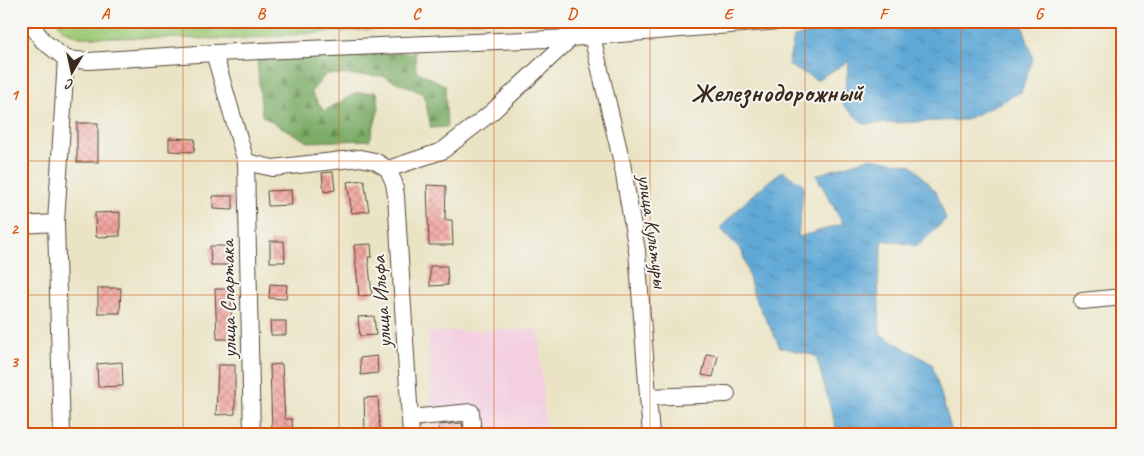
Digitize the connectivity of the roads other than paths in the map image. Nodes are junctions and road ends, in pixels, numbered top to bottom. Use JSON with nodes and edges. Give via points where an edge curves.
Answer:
{"nodes":[{"id":1,"x":29,"y":21,"type":"edge"},
{"id":2,"x":779,"y":21,"type":"edge"},
{"id":3,"x":592,"y":36,"type":"junction"},
{"id":4,"x":571,"y":38,"type":"junction"},
{"id":5,"x":214,"y":53,"type":"junction"},
{"id":6,"x":66,"y":59,"type":"junction"},
{"id":7,"x":246,"y":162,"type":"junction"},
{"id":8,"x":388,"y":169,"type":"junction"},
{"id":9,"x":56,"y":223,"type":"junction"},
{"id":10,"x":21,"y":225,"type":"edge"},
{"id":11,"x":1123,"y":297,"type":"edge"},
{"id":12,"x":1082,"y":301,"type":"dead end"},
{"id":13,"x":727,"y":394,"type":"dead end"},
{"id":14,"x":648,"y":397,"type":"junction"},
{"id":15,"x":410,"y":418,"type":"junction"},
{"id":16,"x":62,"y":435,"type":"edge"},
{"id":17,"x":252,"y":435,"type":"edge"},
{"id":18,"x":411,"y":435,"type":"edge"},
{"id":19,"x":473,"y":435,"type":"edge"},
{"id":20,"x":651,"y":435,"type":"edge"}],
"edges":[{"from":1,"to":6,"type":"street","via":[[43,42]]},
{"from":2,"to":3,"type":"street"},
{"from":3,"to":4,"type":"street"},
{"from":3,"to":14,"type":"street","name":"улица Культуры","via":[[622,163],[637,251]]},
{"from":4,"to":5,"type":"street"},
{"from":4,"to":8,"type":"street","via":[[492,112],[442,151]]},
{"from":5,"to":6,"type":"street","via":[[88,61]]},
{"from":5,"to":7,"type":"street","name":"улица Спартака"},
{"from":6,"to":9,"type":"street"},
{"from":7,"to":8,"type":"street","via":[[273,168],[360,158]]},
{"from":7,"to":17,"type":"street","name":"улица Спартака"},
{"from":8,"to":15,"type":"street","name":"улица Ильфа","via":[[396,196]]},
{"from":9,"to":10,"type":"street"},
{"from":9,"to":16,"type":"street"},
{"from":11,"to":12,"type":"street"},
{"from":13,"to":14,"type":"street"},
{"from":14,"to":20,"type":"street","name":"улица Культуры"},
{"from":15,"to":18,"type":"street","name":"улица Ильфа"},
{"from":15,"to":19,"type":"street","via":[[471,412]]}]}
